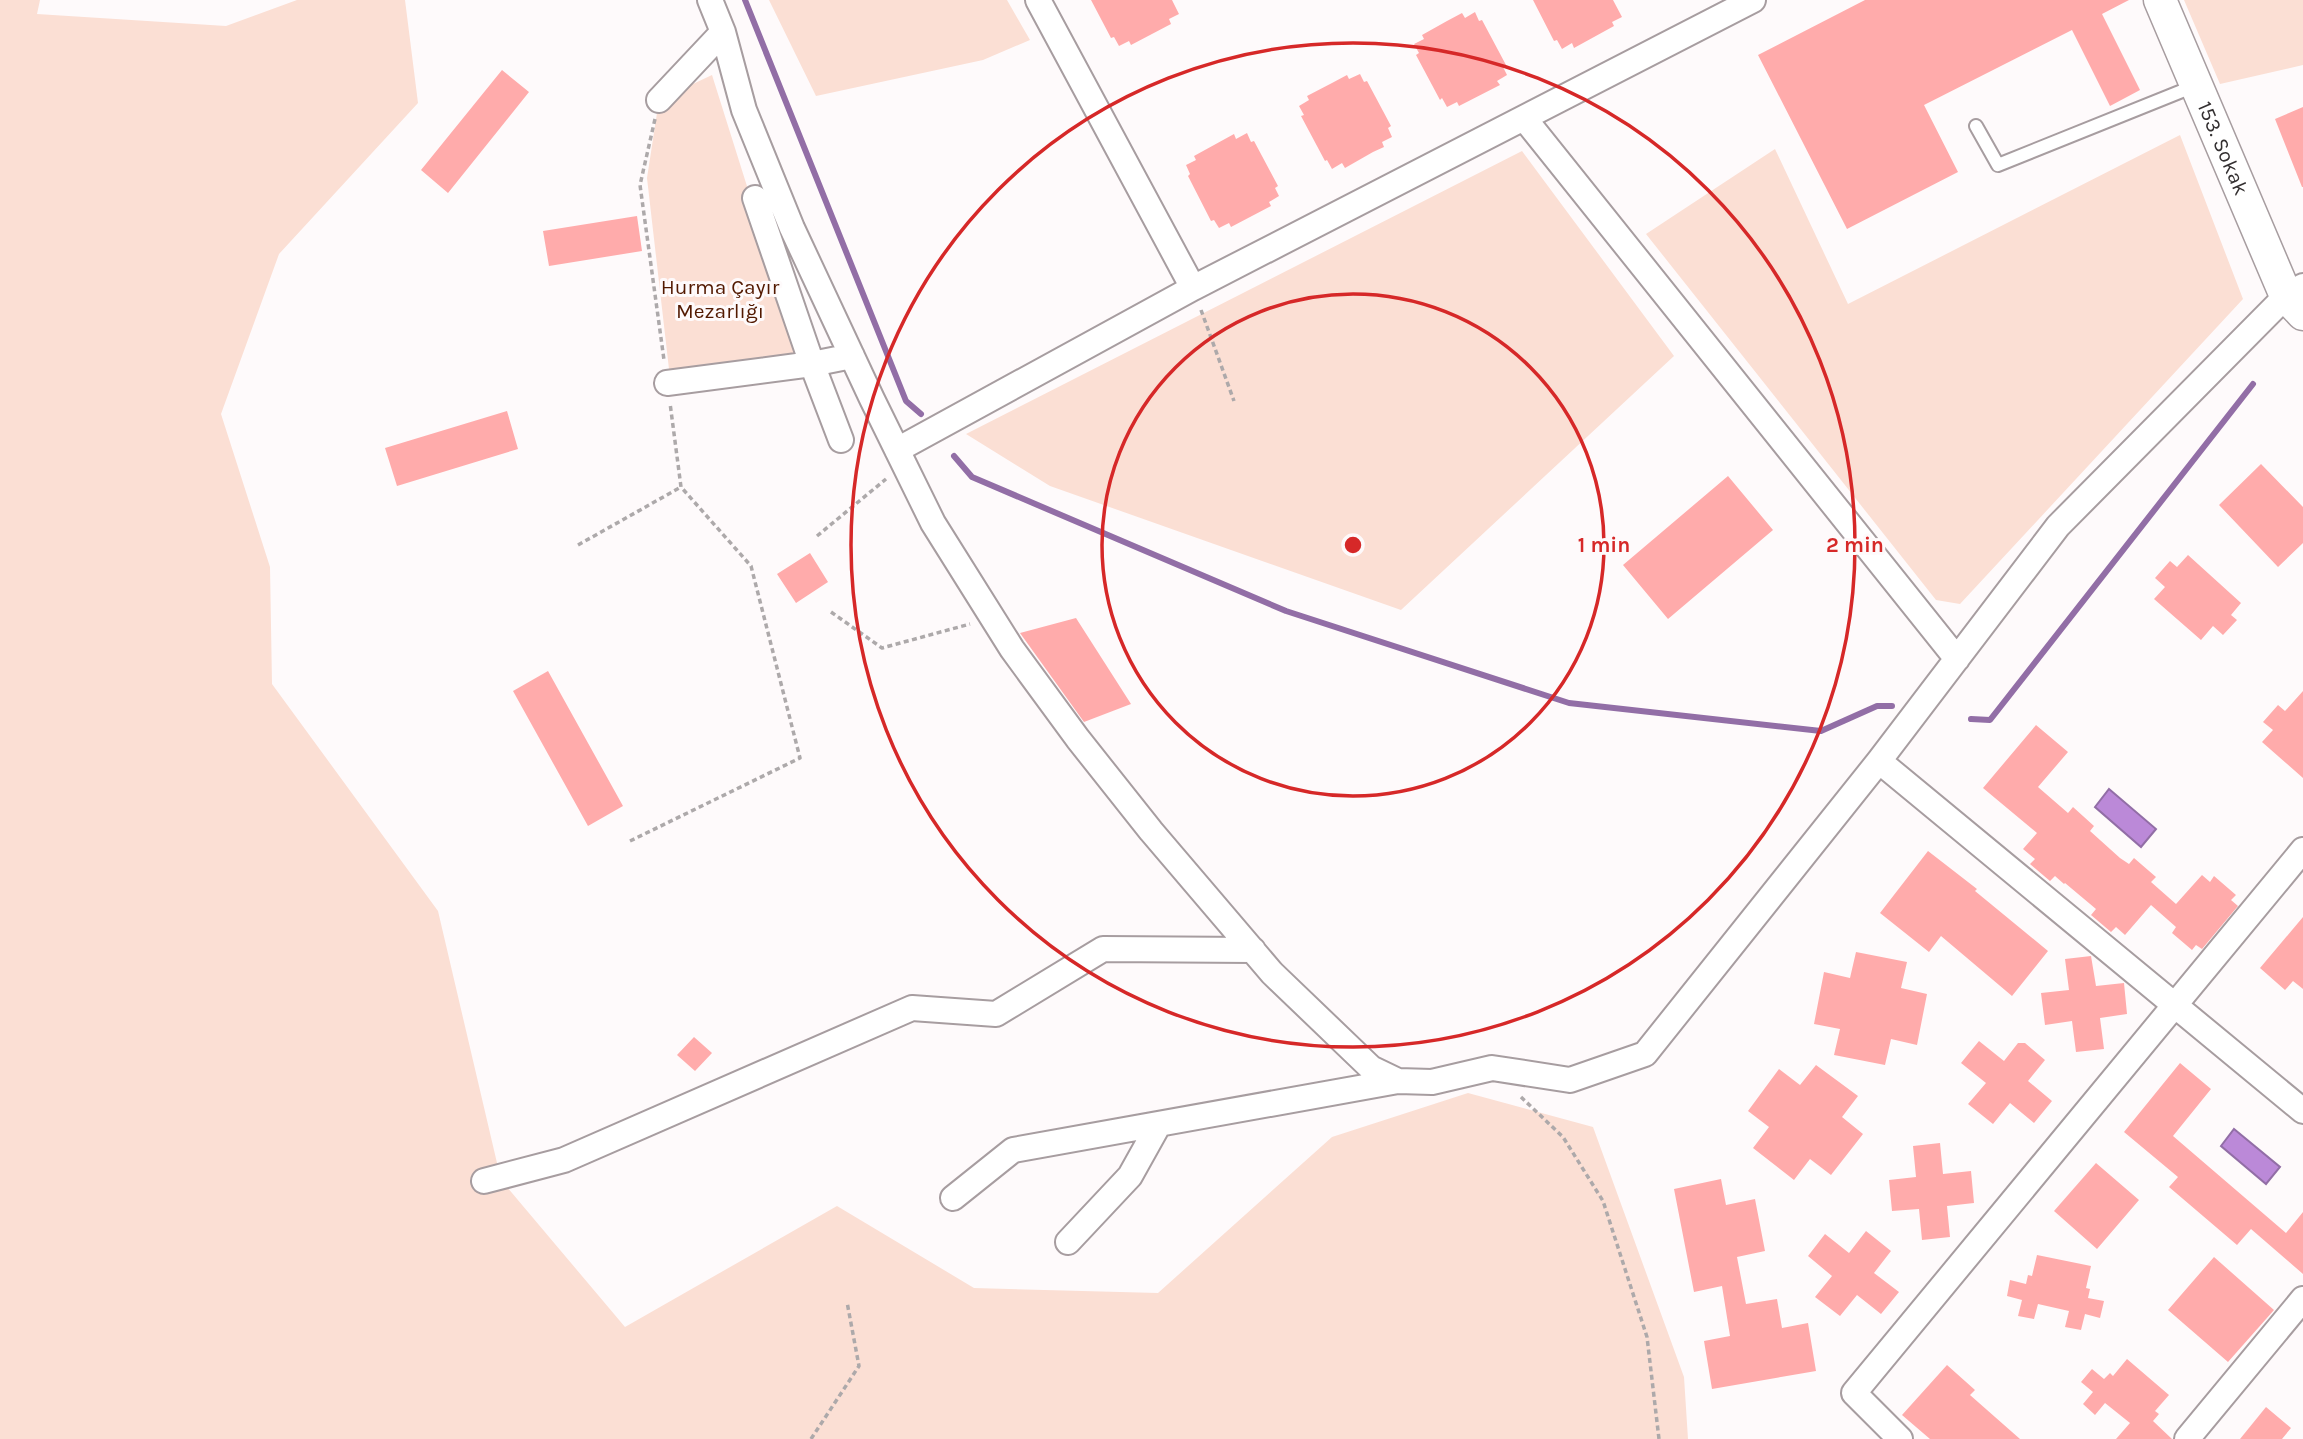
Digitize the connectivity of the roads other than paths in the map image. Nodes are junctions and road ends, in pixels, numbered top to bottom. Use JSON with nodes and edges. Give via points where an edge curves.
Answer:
{"nodes":[{"id":1,"x":710,"y":0,"type":"edge"},
{"id":2,"x":1038,"y":0,"type":"edge"},
{"id":3,"x":1753,"y":0,"type":"edge"},
{"id":4,"x":2160,"y":0,"type":"edge"},
{"id":5,"x":723,"y":32,"type":"junction"},
{"id":6,"x":2197,"y":85,"type":"junction"},
{"id":7,"x":659,"y":100,"type":"road end"},
{"id":8,"x":1524,"y":118,"type":"junction"},
{"id":9,"x":1976,"y":126,"type":"dead end"},
{"id":10,"x":755,"y":198,"type":"dead end"},
{"id":11,"x":1193,"y":288,"type":"junction"},
{"id":12,"x":2297,"y":299,"type":"edge"},
{"id":13,"x":852,"y":356,"type":"junction"},
{"id":14,"x":812,"y":364,"type":"junction"},
{"id":15,"x":667,"y":383,"type":"road end"},
{"id":16,"x":841,"y":440,"type":"dead end"},
{"id":17,"x":901,"y":457,"type":"junction"},
{"id":18,"x":1957,"y":659,"type":"junction"},
{"id":19,"x":1879,"y":761,"type":"junction"},
{"id":20,"x":2303,"y":850,"type":"edge"},
{"id":21,"x":1253,"y":950,"type":"junction"},
{"id":22,"x":2175,"y":1006,"type":"junction"},
{"id":23,"x":1398,"y":1081,"type":"junction"},
{"id":24,"x":2303,"y":1111,"type":"edge"},
{"id":25,"x":1159,"y":1124,"type":"junction"},
{"id":26,"x":484,"y":1181,"type":"dead end"},
{"id":27,"x":953,"y":1198,"type":"dead end"},
{"id":28,"x":1068,"y":1242,"type":"dead end"},
{"id":29,"x":2303,"y":1299,"type":"edge"},
{"id":30,"x":1900,"y":1439,"type":"edge"},
{"id":31,"x":2187,"y":1439,"type":"edge"}],
"edges":[{"from":1,"to":5,"type":"street"},
{"from":2,"to":11,"type":"street"},
{"from":3,"to":8,"type":"street"},
{"from":4,"to":6,"type":"street","name":"153. Sokak"},
{"from":5,"to":7,"type":"street"},
{"from":5,"to":13,"type":"street","via":[[744,110]]},
{"from":6,"to":9,"type":"lane","via":[[1998,165]]},
{"from":6,"to":12,"type":"street","name":"153. Sokak"},
{"from":8,"to":11,"type":"street"},
{"from":8,"to":18,"type":"street"},
{"from":10,"to":14,"type":"street"},
{"from":11,"to":17,"type":"street"},
{"from":12,"to":18,"type":"street","via":[[2058,526]]},
{"from":13,"to":14,"type":"street"},
{"from":13,"to":17,"type":"street"},
{"from":14,"to":15,"type":"street"},
{"from":14,"to":16,"type":"street"},
{"from":17,"to":21,"type":"street","via":[[933,523],[1012,649],[1086,750]]},
{"from":18,"to":19,"type":"street"},
{"from":19,"to":22,"type":"street"},
{"from":19,"to":23,"type":"street","via":[[1645,1054],[1570,1080],[1492,1069],[1432,1082]]},
{"from":20,"to":22,"type":"street"},
{"from":21,"to":23,"type":"street","via":[[1371,1068]]},
{"from":21,"to":26,"type":"street","via":[[1103,949],[996,1014],[912,1008],[564,1160]]},
{"from":22,"to":24,"type":"street"},
{"from":22,"to":30,"type":"street","via":[[1854,1393]]},
{"from":23,"to":25,"type":"street"},
{"from":25,"to":27,"type":"street","via":[[1013,1150]]},
{"from":25,"to":28,"type":"street","via":[[1130,1176]]},
{"from":29,"to":31,"type":"street"}]}
